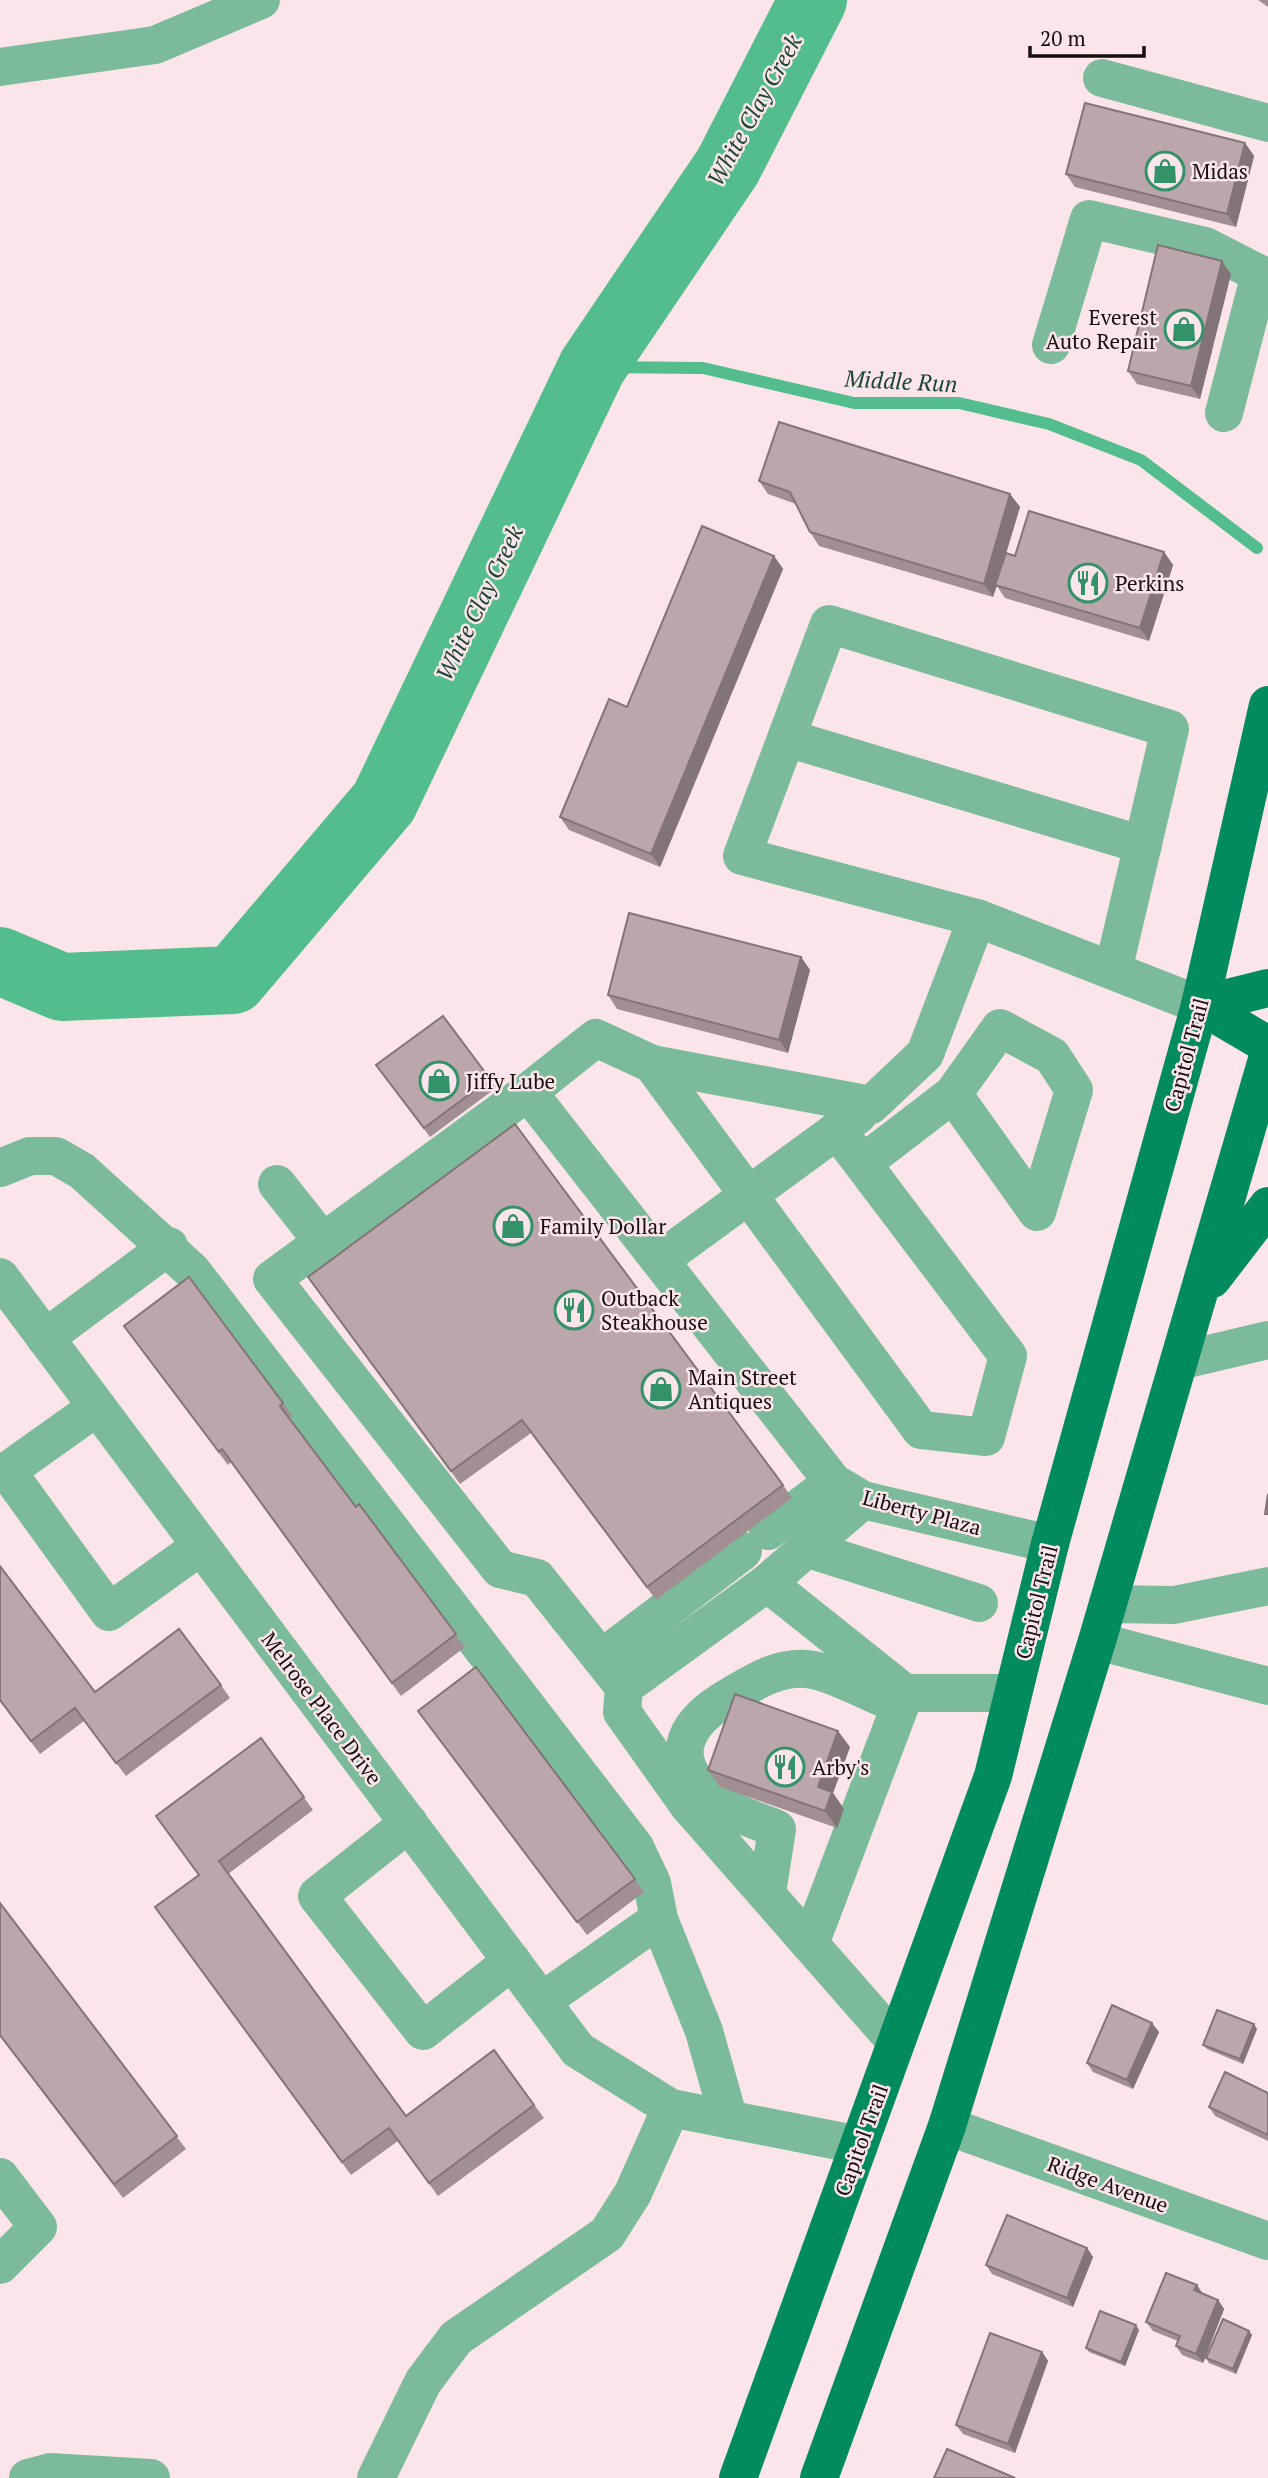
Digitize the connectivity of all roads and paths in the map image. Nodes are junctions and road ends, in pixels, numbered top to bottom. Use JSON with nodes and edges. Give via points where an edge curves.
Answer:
{"nodes":[{"id":1,"x":261,"y":0,"type":"edge"},
{"id":2,"x":0,"y":67,"type":"edge"},
{"id":3,"x":1102,"y":78,"type":"dead end"},
{"id":4,"x":1268,"y":123,"type":"edge"},
{"id":5,"x":1266,"y":266,"type":"edge"},
{"id":6,"x":1051,"y":345,"type":"dead end"},
{"id":7,"x":1224,"y":413,"type":"dead end"},
{"id":8,"x":1268,"y":705,"type":"edge"},
{"id":9,"x":787,"y":738,"type":"junction"},
{"id":10,"x":1143,"y":845,"type":"junction"},
{"id":11,"x":977,"y":918,"type":"junction"},
{"id":12,"x":1113,"y":971,"type":"junction"},
{"id":13,"x":1268,"y":988,"type":"edge"},
{"id":14,"x":1200,"y":1005,"type":"junction"},
{"id":15,"x":1268,"y":1045,"type":"edge"},
{"id":16,"x":1268,"y":1056,"type":"edge"},
{"id":17,"x":652,"y":1064,"type":"junction"},
{"id":18,"x":528,"y":1092,"type":"junction"},
{"id":19,"x":953,"y":1094,"type":"dead end"},
{"id":20,"x":871,"y":1105,"type":"junction"},
{"id":21,"x":837,"y":1130,"type":"junction"},
{"id":22,"x":863,"y":1163,"type":"junction"},
{"id":23,"x":0,"y":1168,"type":"edge"},
{"id":24,"x":277,"y":1184,"type":"dead end"},
{"id":25,"x":749,"y":1196,"type":"junction"},
{"id":26,"x":1268,"y":1206,"type":"edge"},
{"id":27,"x":323,"y":1242,"type":"junction"},
{"id":28,"x":169,"y":1246,"type":"junction"},
{"id":29,"x":660,"y":1260,"type":"junction"},
{"id":30,"x":0,"y":1278,"type":"edge"},
{"id":31,"x":1198,"y":1297,"type":"junction"},
{"id":32,"x":45,"y":1338,"type":"junction"},
{"id":33,"x":1268,"y":1340,"type":"edge"},
{"id":34,"x":1179,"y":1361,"type":"junction"},
{"id":35,"x":97,"y":1406,"type":"junction"},
{"id":36,"x":848,"y":1491,"type":"junction"},
{"id":37,"x":1050,"y":1544,"type":"junction"},
{"id":38,"x":201,"y":1546,"type":"junction"},
{"id":39,"x":808,"y":1549,"type":"junction"},
{"id":40,"x":767,"y":1583,"type":"junction"},
{"id":41,"x":1268,"y":1586,"type":"edge"},
{"id":42,"x":979,"y":1603,"type":"dead end"},
{"id":43,"x":1108,"y":1604,"type":"junction"},
{"id":44,"x":1097,"y":1641,"type":"junction"},
{"id":45,"x":613,"y":1673,"type":"junction"},
{"id":46,"x":1268,"y":1686,"type":"edge"},
{"id":47,"x":899,"y":1689,"type":"junction"},
{"id":48,"x":1013,"y":1693,"type":"junction"},
{"id":49,"x":409,"y":1823,"type":"junction"},
{"id":50,"x":767,"y":1893,"type":"junction"},
{"id":51,"x":659,"y":1919,"type":"junction"},
{"id":52,"x":810,"y":1944,"type":"junction"},
{"id":53,"x":512,"y":1961,"type":"junction"},
{"id":54,"x":542,"y":2001,"type":"junction"},
{"id":55,"x":896,"y":2042,"type":"junction"},
{"id":56,"x":671,"y":2108,"type":"junction"},
{"id":57,"x":729,"y":2120,"type":"junction"},
{"id":58,"x":947,"y":2126,"type":"junction"},
{"id":59,"x":859,"y":2145,"type":"junction"},
{"id":60,"x":0,"y":2177,"type":"edge"},
{"id":61,"x":1268,"y":2241,"type":"edge"},
{"id":62,"x":0,"y":2265,"type":"edge"},
{"id":63,"x":757,"y":2426,"type":"junction"},
{"id":64,"x":28,"y":2478,"type":"edge"},
{"id":65,"x":151,"y":2478,"type":"edge"},
{"id":66,"x":376,"y":2478,"type":"edge"},
{"id":67,"x":719,"y":2478,"type":"edge"},
{"id":68,"x":738,"y":2478,"type":"edge"},
{"id":69,"x":819,"y":2478,"type":"edge"}],
"edges":[{"from":1,"to":2,"type":"street","via":[[155,45]]},
{"from":3,"to":4,"type":"street"},
{"from":5,"to":6,"type":"street","via":[[1205,246],[1089,219]]},
{"from":5,"to":7,"type":"street"},
{"from":8,"to":14,"type":"main road","name":"Capitol Trail"},
{"from":9,"to":10,"type":"street"},
{"from":9,"to":10,"type":"street","via":[[829,624],[1170,729]]},
{"from":9,"to":11,"type":"street","via":[[742,856]]},
{"from":10,"to":12,"type":"street"},
{"from":11,"to":12,"type":"street"},
{"from":11,"to":20,"type":"street","via":[[925,1054]]},
{"from":12,"to":14,"type":"street"},
{"from":13,"to":14,"type":"main road"},
{"from":14,"to":15,"type":"main road"},
{"from":14,"to":37,"type":"main road","name":"Capitol Trail"},
{"from":16,"to":31,"type":"main road"},
{"from":17,"to":18,"type":"street","via":[[596,1038]]},
{"from":17,"to":20,"type":"street"},
{"from":17,"to":25,"type":"street"},
{"from":18,"to":27,"type":"street"},
{"from":18,"to":29,"type":"street"},
{"from":19,"to":22,"type":"street"},
{"from":20,"to":21,"type":"street"},
{"from":21,"to":22,"type":"street"},
{"from":21,"to":25,"type":"street"},
{"from":22,"to":25,"type":"street","via":[[1008,1356],[986,1437],[921,1430]]},
{"from":23,"to":28,"type":"street","via":[[30,1156],[56,1156],[82,1171]]},
{"from":24,"to":27,"type":"street"},
{"from":25,"to":29,"type":"street"},
{"from":26,"to":31,"type":"main road"},
{"from":27,"to":45,"type":"street","via":[[272,1279],[500,1569],[537,1578]]},
{"from":28,"to":32,"type":"street"},
{"from":28,"to":51,"type":"street","via":[[635,1847],[652,1883]]},
{"from":29,"to":36,"type":"street"},
{"from":30,"to":32,"type":"street","name":"Melrose Place Drive"},
{"from":31,"to":34,"type":"main road"},
{"from":32,"to":35,"type":"street","name":"Melrose Place Drive"},
{"from":33,"to":34,"type":"street"},
{"from":34,"to":43,"type":"main road"},
{"from":35,"to":38,"type":"street","name":"Melrose Place Drive"},
{"from":35,"to":38,"type":"street","via":[[8,1471],[109,1612]]},
{"from":36,"to":37,"type":"street","name":"Liberty Plaza"},
{"from":36,"to":39,"type":"street"},
{"from":36,"to":45,"type":"street","via":[[755,1541]]},
{"from":37,"to":48,"type":"main road","name":"Capitol Trail"},
{"from":38,"to":49,"type":"street","name":"Melrose Place Drive"},
{"from":39,"to":40,"type":"street"},
{"from":39,"to":42,"type":"street"},
{"from":40,"to":45,"type":"street"},
{"from":40,"to":47,"type":"street"},
{"from":41,"to":43,"type":"street","via":[[1174,1605]]},
{"from":43,"to":44,"type":"main road"},
{"from":44,"to":46,"type":"street"},
{"from":44,"to":58,"type":"main road"},
{"from":45,"to":50,"type":"street","via":[[622,1712],[689,1806]]},
{"from":47,"to":48,"type":"street"},
{"from":47,"to":50,"type":"street","via":[[881,1697],[810,1669],[787,1669],[761,1678],[709,1708],[688,1732],[682,1750],[703,1789],[720,1804],[777,1829]]},
{"from":47,"to":52,"type":"street"},
{"from":48,"to":55,"type":"main road","name":"Capitol Trail","via":[[993,1776]]},
{"from":49,"to":53,"type":"street","name":"Melrose Place Drive"},
{"from":49,"to":53,"type":"street","via":[[317,1896],[423,2031]]},
{"from":50,"to":52,"type":"street"},
{"from":51,"to":54,"type":"street"},
{"from":51,"to":57,"type":"street","via":[[704,2031]]},
{"from":52,"to":55,"type":"street"},
{"from":53,"to":54,"type":"street","name":"Melrose Place Drive"},
{"from":54,"to":56,"type":"street","name":"Melrose Place Drive","via":[[578,2050]]},
{"from":55,"to":59,"type":"main road","name":"Capitol Trail"},
{"from":56,"to":57,"type":"street","name":"Melrose Place Drive"},
{"from":56,"to":66,"type":"street","via":[[633,2193],[607,2234],[456,2338],[422,2382]]},
{"from":57,"to":59,"type":"street","name":"Melrose Place Drive"},
{"from":58,"to":61,"type":"street","name":"Ridge Avenue"},
{"from":58,"to":69,"type":"main road"},
{"from":59,"to":63,"type":"main road","name":"Capitol Trail"},
{"from":60,"to":62,"type":"street","via":[[38,2227]]},
{"from":63,"to":67,"type":"main road"},
{"from":63,"to":68,"type":"main road","name":"Capitol Trail"},
{"from":64,"to":65,"type":"street","via":[[50,2472]]}]}
